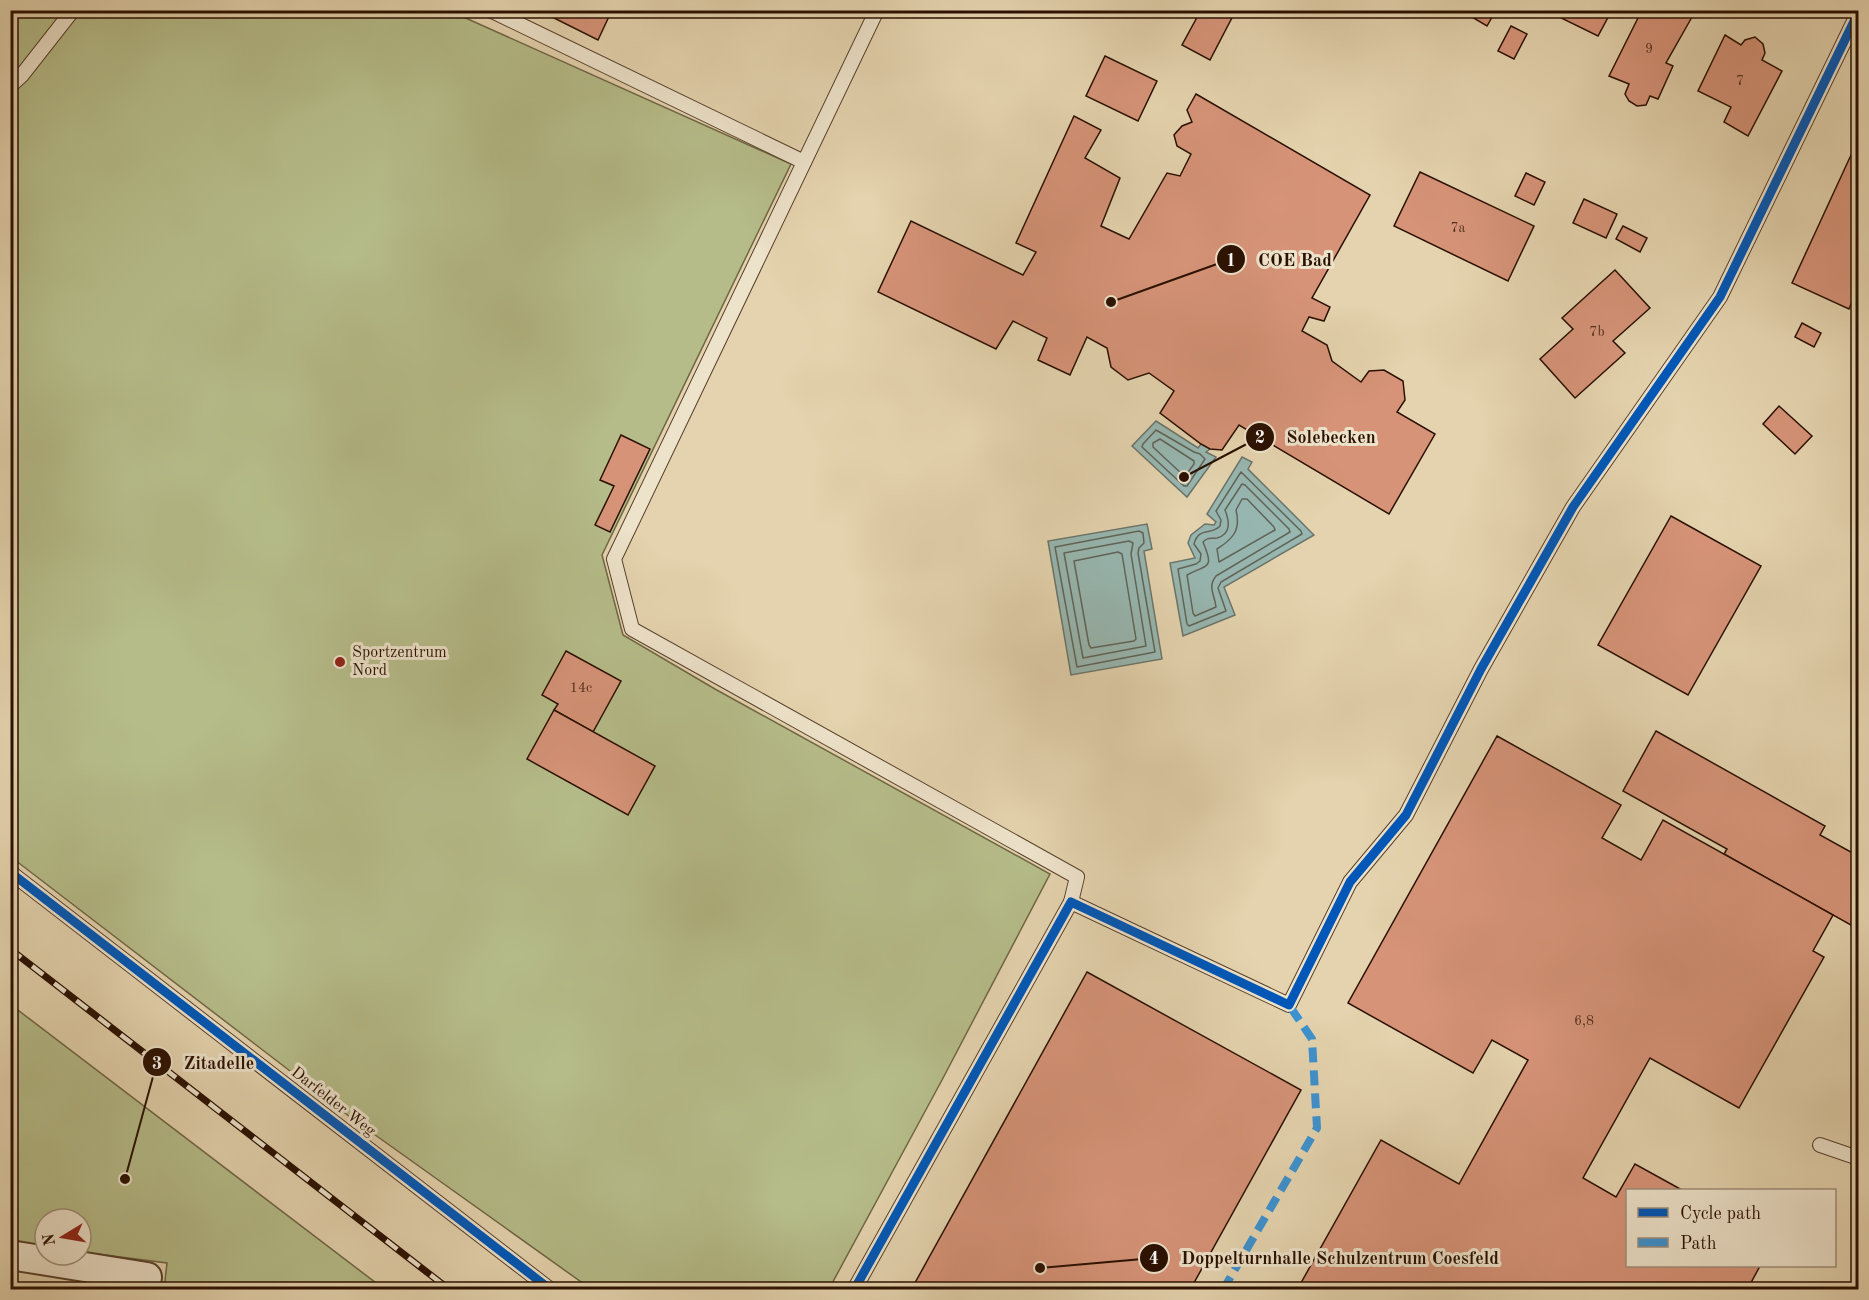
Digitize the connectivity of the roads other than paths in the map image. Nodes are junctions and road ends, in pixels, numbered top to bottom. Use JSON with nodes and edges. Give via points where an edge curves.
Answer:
{"nodes":[{"id":1,"x":73,"y":10,"type":"edge"},
{"id":2,"x":490,"y":10,"type":"edge"},
{"id":3,"x":877,"y":10,"type":"edge"},
{"id":4,"x":1858,"y":13,"type":"edge"},
{"id":5,"x":10,"y":86,"type":"edge"},
{"id":6,"x":804,"y":162,"type":"junction"},
{"id":7,"x":10,"y":872,"type":"edge"},
{"id":8,"x":1071,"y":902,"type":"junction"},
{"id":9,"x":1820,"y":1145,"type":"dead end"},
{"id":10,"x":1858,"y":1158,"type":"edge"},
{"id":11,"x":10,"y":1255,"type":"edge"},
{"id":12,"x":145,"y":1290,"type":"edge"},
{"id":13,"x":551,"y":1290,"type":"edge"},
{"id":14,"x":854,"y":1290,"type":"edge"}],
"edges":[{"from":1,"to":5,"type":"lane"},
{"from":2,"to":6,"type":"lane"},
{"from":3,"to":6,"type":"lane"},
{"from":4,"to":8,"type":"lane","via":[[1720,297],[1573,507],[1481,669],[1406,815],[1350,882],[1289,1005]]},
{"from":6,"to":8,"type":"lane","via":[[614,559],[632,629],[1077,877]]},
{"from":7,"to":13,"type":"lane","name":"Darfelder Weg"},
{"from":8,"to":14,"type":"lane"},
{"from":9,"to":10,"type":"lane"},
{"from":11,"to":12,"type":"street","via":[[147,1277]]}]}
